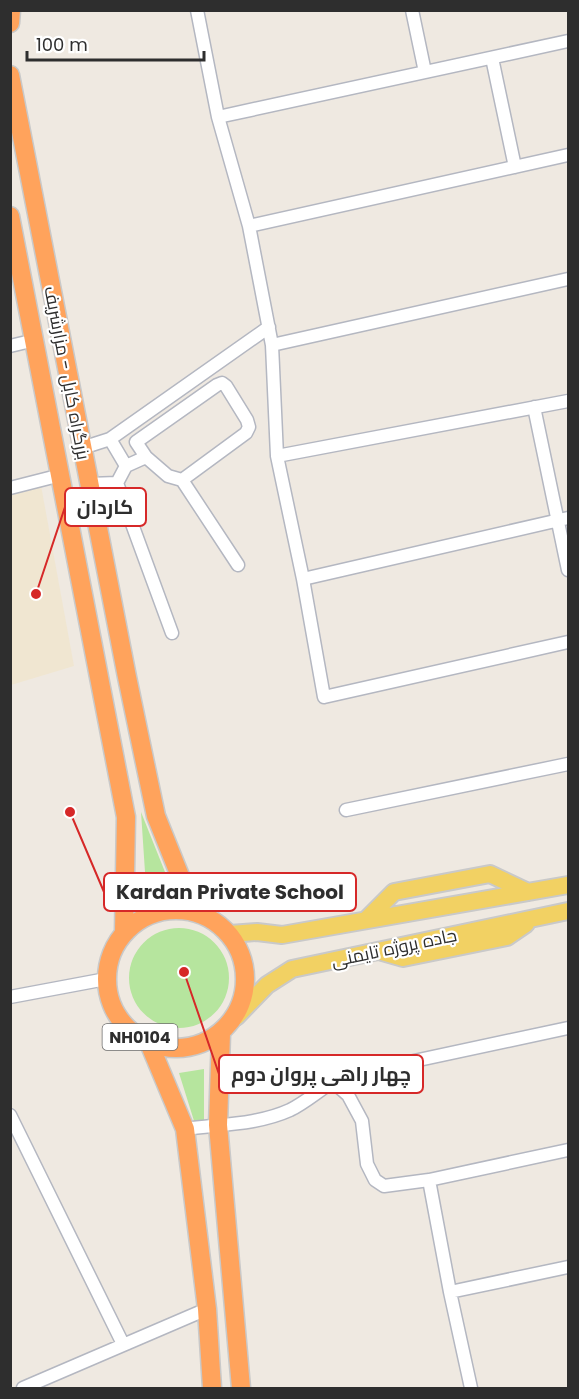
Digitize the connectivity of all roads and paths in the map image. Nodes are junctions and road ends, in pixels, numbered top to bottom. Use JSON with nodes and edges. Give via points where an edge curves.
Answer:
{"nodes":[{"id":1,"x":11,"y":10,"type":"edge"},
{"id":2,"x":197,"y":10,"type":"edge"},
{"id":3,"x":412,"y":10,"type":"edge"},
{"id":4,"x":10,"y":23,"type":"edge"},
{"id":5,"x":568,"y":41,"type":"edge"},
{"id":6,"x":492,"y":58,"type":"junction"},
{"id":7,"x":425,"y":72,"type":"junction"},
{"id":8,"x":10,"y":75,"type":"edge"},
{"id":9,"x":218,"y":117,"type":"junction"},
{"id":10,"x":568,"y":155,"type":"edge"},
{"id":11,"x":515,"y":167,"type":"junction"},
{"id":12,"x":10,"y":216,"type":"edge"},
{"id":13,"x":249,"y":226,"type":"junction"},
{"id":14,"x":568,"y":279,"type":"edge"},
{"id":15,"x":269,"y":327,"type":"junction"},
{"id":16,"x":35,"y":340,"type":"junction"},
{"id":17,"x":272,"y":345,"type":"junction"},
{"id":18,"x":10,"y":346,"type":"edge"},
{"id":19,"x":568,"y":401,"type":"edge"},
{"id":20,"x":534,"y":407,"type":"junction"},
{"id":21,"x":110,"y":439,"type":"junction"},
{"id":22,"x":82,"y":448,"type":"junction"},
{"id":23,"x":278,"y":456,"type":"junction"},
{"id":24,"x":146,"y":457,"type":"junction"},
{"id":25,"x":126,"y":466,"type":"junction"},
{"id":26,"x":62,"y":475,"type":"junction"},
{"id":27,"x":182,"y":480,"type":"junction"},
{"id":28,"x":117,"y":483,"type":"junction"},
{"id":29,"x":89,"y":484,"type":"junction"},
{"id":30,"x":10,"y":488,"type":"edge"},
{"id":31,"x":563,"y":520,"type":"edge"},
{"id":32,"x":238,"y":565,"type":"dead end"},
{"id":33,"x":568,"y":570,"type":"edge"},
{"id":34,"x":303,"y":579,"type":"junction"},
{"id":35,"x":172,"y":633,"type":"dead end"},
{"id":36,"x":568,"y":642,"type":"edge"},
{"id":37,"x":568,"y":764,"type":"edge"},
{"id":38,"x":346,"y":810,"type":"dead end"},
{"id":39,"x":568,"y":885,"type":"edge"},
{"id":40,"x":528,"y":892,"type":"junction"},
{"id":41,"x":194,"y":911,"type":"junction"},
{"id":42,"x":568,"y":912,"type":"edge"},
{"id":43,"x":366,"y":920,"type":"junction"},
{"id":44,"x":124,"y":933,"type":"junction"},
{"id":45,"x":230,"y":934,"type":"junction"},
{"id":46,"x":106,"y":979,"type":"junction"},
{"id":47,"x":10,"y":997,"type":"edge"},
{"id":48,"x":236,"y":1017,"type":"junction"},
{"id":49,"x":568,"y":1028,"type":"edge"},
{"id":50,"x":221,"y":1034,"type":"junction"},
{"id":51,"x":149,"y":1043,"type":"junction"},
{"id":52,"x":333,"y":1081,"type":"junction"},
{"id":53,"x":10,"y":1115,"type":"edge"},
{"id":54,"x":219,"y":1125,"type":"junction"},
{"id":55,"x":185,"y":1129,"type":"junction"},
{"id":56,"x":568,"y":1150,"type":"edge"},
{"id":57,"x":429,"y":1180,"type":"junction"},
{"id":58,"x":568,"y":1267,"type":"edge"},
{"id":59,"x":450,"y":1292,"type":"junction"},
{"id":60,"x":207,"y":1309,"type":"junction"},
{"id":61,"x":123,"y":1344,"type":"junction"},
{"id":62,"x":23,"y":1389,"type":"edge"},
{"id":63,"x":212,"y":1389,"type":"edge"},
{"id":64,"x":240,"y":1389,"type":"edge"},
{"id":65,"x":471,"y":1389,"type":"edge"}],
"edges":[{"from":1,"to":4,"type":"highway"},
{"from":2,"to":9,"type":"street"},
{"from":3,"to":7,"type":"street"},
{"from":5,"to":6,"type":"street"},
{"from":6,"to":7,"type":"street"},
{"from":6,"to":11,"type":"street"},
{"from":7,"to":9,"type":"street"},
{"from":8,"to":22,"type":"highway","name":"بزرگراه کابل - مزارشریف"},
{"from":9,"to":13,"type":"street"},
{"from":10,"to":11,"type":"street"},
{"from":11,"to":13,"type":"street"},
{"from":12,"to":16,"type":"highway","name":"بزرگراه کابل - مزارشریف","number":"NH0104"},
{"from":13,"to":15,"type":"street"},
{"from":14,"to":17,"type":"street"},
{"from":15,"to":17,"type":"street"},
{"from":15,"to":21,"type":"street"},
{"from":16,"to":18,"type":"street"},
{"from":16,"to":26,"type":"highway","name":"بزرگراه کابل - مزارشریف","number":"NH0104"},
{"from":17,"to":23,"type":"street"},
{"from":19,"to":20,"type":"street"},
{"from":20,"to":23,"type":"street"},
{"from":20,"to":31,"type":"street"},
{"from":21,"to":22,"type":"street"},
{"from":21,"to":25,"type":"street"},
{"from":22,"to":29,"type":"highway","name":"بزرگراه کابل - مزارشریف"},
{"from":23,"to":34,"type":"street"},
{"from":24,"to":25,"type":"street"},
{"from":24,"to":27,"type":"street","via":[[168,476]]},
{"from":24,"to":27,"type":"street","via":[[136,442],[222,383],[249,427]]},
{"from":25,"to":28,"type":"street"},
{"from":26,"to":30,"type":"street"},
{"from":26,"to":44,"type":"highway","name":"بزرگراه کابل - مزارشریف","number":"NH0104","via":[[126,817]]},
{"from":27,"to":32,"type":"street"},
{"from":28,"to":29,"type":"street"},
{"from":28,"to":35,"type":"street"},
{"from":29,"to":41,"type":"highway","name":"بزرگراه کابل - مزارشریف","via":[[156,816]]},
{"from":31,"to":33,"type":"street"},
{"from":31,"to":34,"type":"street"},
{"from":34,"to":36,"type":"street","via":[[324,697]]},
{"from":37,"to":38,"type":"street"},
{"from":39,"to":40,"type":"main road","name":"جاده پروژه تایمنی"},
{"from":40,"to":43,"type":"main road","name":"جاده پروژه تایمنی"},
{"from":40,"to":43,"type":"main road","via":[[490,874],[394,892]]},
{"from":41,"to":44,"type":"highway","number":"NH0104","via":[[168,909],[144,917]]},
{"from":41,"to":45,"type":"highway","number":"NH0104","via":[[214,920]]},
{"from":42,"to":48,"type":"main road","name":"جاده پروژه تایمنی","via":[[292,969],[267,985]]},
{"from":43,"to":45,"type":"main road","name":"جاده پروژه تایمنی","via":[[282,935]]},
{"from":44,"to":46,"type":"highway","number":"NH0104","via":[[111,954]]},
{"from":45,"to":48,"type":"highway","number":"NH0104","via":[[244,960],[246,989]]},
{"from":46,"to":47,"type":"street"},
{"from":46,"to":51,"type":"highway","number":"NH0104","via":[[112,1006],[127,1028]]},
{"from":48,"to":50,"type":"highway","number":"NH0104"},
{"from":49,"to":52,"type":"street"},
{"from":50,"to":51,"type":"highway","number":"NH0104","via":[[199,1046],[174,1049]]},
{"from":50,"to":54,"type":"highway"},
{"from":51,"to":55,"type":"highway","number":"NH0104"},
{"from":52,"to":54,"type":"street","via":[[308,1101],[287,1111],[265,1119]]},
{"from":52,"to":57,"type":"street","via":[[348,1095],[362,1121],[367,1164],[375,1180],[384,1186]]},
{"from":53,"to":61,"type":"street"},
{"from":54,"to":55,"type":"street"},
{"from":54,"to":64,"type":"highway"},
{"from":55,"to":60,"type":"highway","number":"NH0104"},
{"from":56,"to":57,"type":"street"},
{"from":57,"to":59,"type":"street"},
{"from":58,"to":59,"type":"street"},
{"from":59,"to":65,"type":"street"},
{"from":60,"to":61,"type":"street"},
{"from":60,"to":63,"type":"highway","number":"NH0104"},
{"from":61,"to":62,"type":"street"}]}
